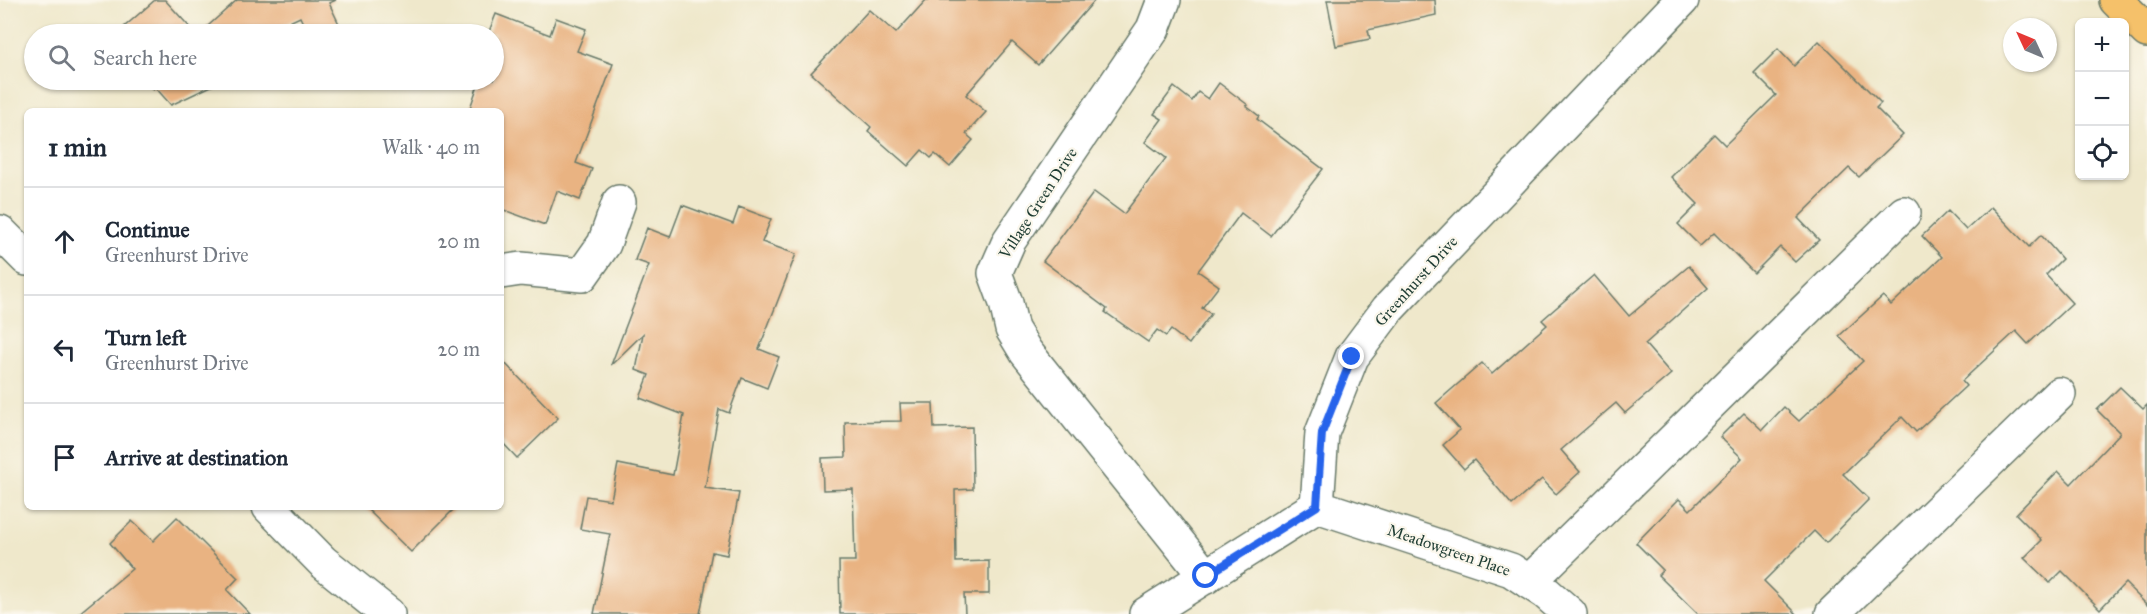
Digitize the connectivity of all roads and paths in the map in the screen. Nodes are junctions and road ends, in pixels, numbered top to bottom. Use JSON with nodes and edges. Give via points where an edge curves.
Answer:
{"nodes":[{"id":1,"x":1164,"y":0,"type":"edge"},
{"id":2,"x":1682,"y":0,"type":"edge"},
{"id":3,"x":2116,"y":0,"type":"edge"},
{"id":4,"x":2147,"y":31,"type":"edge"},
{"id":5,"x":619,"y":202,"type":"dead end"},
{"id":6,"x":1904,"y":213,"type":"dead end"},
{"id":7,"x":0,"y":232,"type":"edge"},
{"id":8,"x":24,"y":256,"type":"edge"},
{"id":9,"x":504,"y":272,"type":"edge"},
{"id":10,"x":2060,"y":394,"type":"dead end"},
{"id":11,"x":1317,"y":506,"type":"junction"},
{"id":12,"x":272,"y":510,"type":"edge"},
{"id":13,"x":1206,"y":576,"type":"junction"},
{"id":14,"x":1529,"y":582,"type":"junction"},
{"id":15,"x":388,"y":614,"type":"edge"},
{"id":16,"x":1146,"y":614,"type":"edge"},
{"id":17,"x":1570,"y":614,"type":"edge"},
{"id":18,"x":1832,"y":614,"type":"edge"}],
"edges":[{"from":1,"to":13,"type":"street","name":"Village Green Drive","via":[[1153,29],[1010,241],[995,273],[1012,329],[1026,352]]},
{"from":2,"to":11,"type":"street","name":"Greenhurst Drive","via":[[1388,309],[1352,357],[1322,433]]},
{"from":3,"to":4,"type":"main road"},
{"from":5,"to":9,"type":"street","via":[[604,244],[582,276],[521,269]]},
{"from":6,"to":14,"type":"street"},
{"from":7,"to":8,"type":"street"},
{"from":10,"to":18,"type":"street"},
{"from":11,"to":13,"type":"street"},
{"from":11,"to":14,"type":"street","name":"Meadowgreen Place","via":[[1511,570]]},
{"from":12,"to":15,"type":"street","via":[[323,562]]},
{"from":13,"to":16,"type":"street"},
{"from":14,"to":17,"type":"street","name":"Meadowgreen Place"}]}
